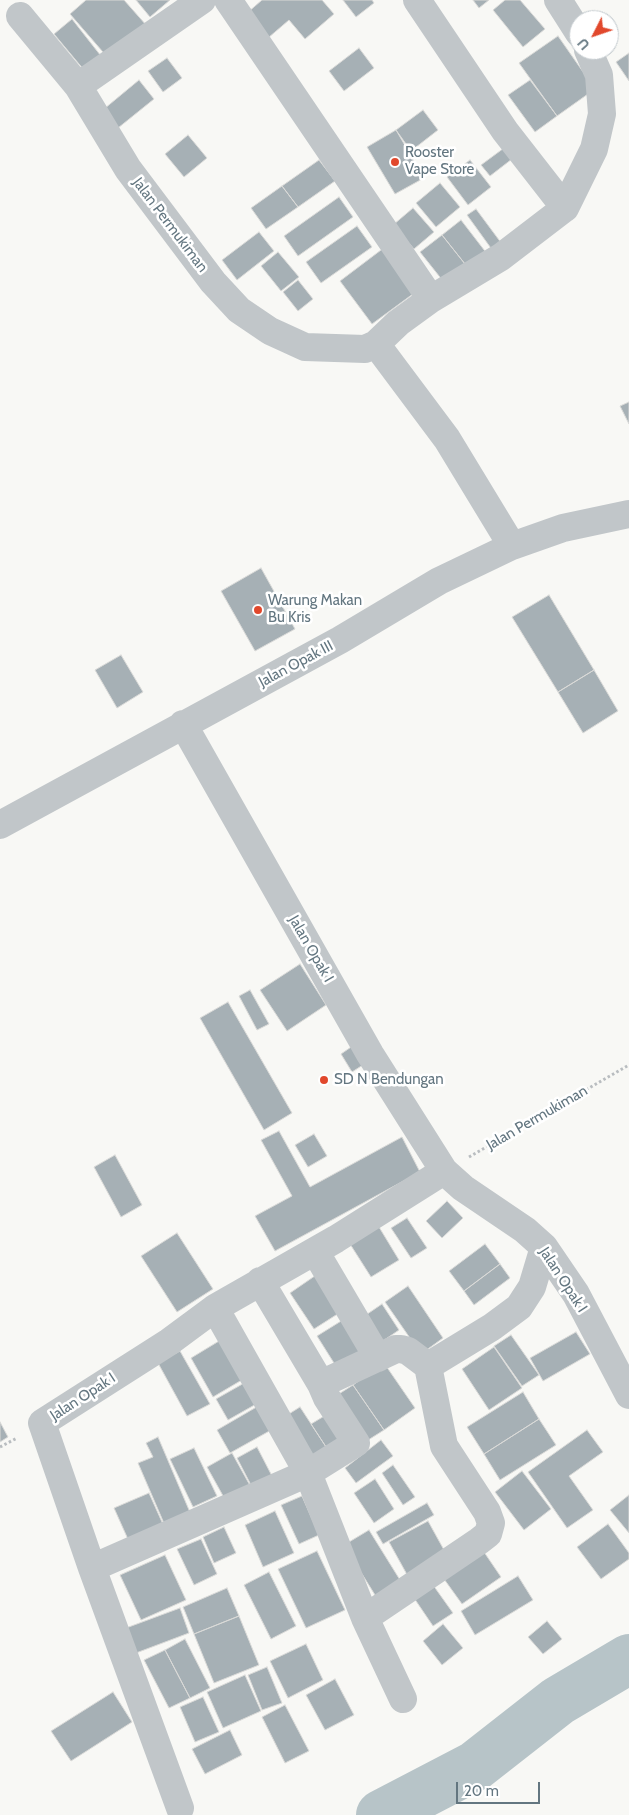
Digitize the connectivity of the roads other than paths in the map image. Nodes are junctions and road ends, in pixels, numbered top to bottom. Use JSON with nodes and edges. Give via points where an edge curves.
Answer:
{"nodes":[{"id":1,"x":202,"y":0,"type":"edge"},
{"id":2,"x":228,"y":0,"type":"edge"},
{"id":3,"x":416,"y":0,"type":"edge"},
{"id":4,"x":558,"y":0,"type":"edge"},
{"id":5,"x":20,"y":16,"type":"dead end"},
{"id":6,"x":569,"y":17,"type":"edge"},
{"id":7,"x":592,"y":60,"type":"edge"},
{"id":8,"x":78,"y":86,"type":"junction"},
{"id":9,"x":565,"y":208,"type":"junction"},
{"id":10,"x":431,"y":299,"type":"junction"},
{"id":11,"x":376,"y":344,"type":"junction"},
{"id":12,"x":629,"y":514,"type":"edge"},
{"id":13,"x":512,"y":546,"type":"junction"},
{"id":14,"x":183,"y":724,"type":"junction"},
{"id":15,"x":0,"y":825,"type":"edge"},
{"id":16,"x":444,"y":1171,"type":"junction"},
{"id":17,"x":544,"y":1248,"type":"junction"},
{"id":18,"x":315,"y":1251,"type":"junction"},
{"id":19,"x":260,"y":1281,"type":"junction"},
{"id":20,"x":215,"y":1308,"type":"junction"},
{"id":21,"x":378,"y":1358,"type":"junction"},
{"id":22,"x":428,"y":1366,"type":"junction"},
{"id":23,"x":321,"y":1384,"type":"junction"},
{"id":24,"x":629,"y":1395,"type":"edge"},
{"id":25,"x":308,"y":1474,"type":"junction"},
{"id":26,"x":92,"y":1568,"type":"junction"},
{"id":27,"x":365,"y":1618,"type":"junction"},
{"id":28,"x":403,"y":1700,"type":"dead end"},
{"id":29,"x":180,"y":1808,"type":"dead end"}],
"edges":[{"from":1,"to":8,"type":"street"},
{"from":2,"to":10,"type":"street"},
{"from":3,"to":9,"type":"street","via":[[505,131]]},
{"from":4,"to":6,"type":"street"},
{"from":5,"to":8,"type":"street","name":"Jalan Permukiman"},
{"from":7,"to":9,"type":"street","via":[[599,75],[602,114],[594,149]]},
{"from":8,"to":11,"type":"street","name":"Jalan Permukiman","via":[[128,169],[213,282],[239,310],[270,331],[305,347],[365,349]]},
{"from":9,"to":10,"type":"street","via":[[501,257]]},
{"from":10,"to":11,"type":"street"},
{"from":11,"to":13,"type":"street","via":[[447,439]]},
{"from":12,"to":13,"type":"street","name":"Jalan Opak III","via":[[563,528]]},
{"from":13,"to":14,"type":"street","name":"Jalan Opak III","via":[[438,581],[340,640]]},
{"from":14,"to":15,"type":"street","name":"Jalan Opak III"},
{"from":14,"to":16,"type":"street","name":"Jalan Opak I","via":[[370,1054]]},
{"from":16,"to":17,"type":"street","name":"Jalan Opak I"},
{"from":16,"to":18,"type":"street","name":"Jalan Opak I"},
{"from":17,"to":22,"type":"street","via":[[532,1287],[519,1307],[492,1328]]},
{"from":17,"to":24,"type":"street","name":"Jalan Opak I","via":[[576,1294]]},
{"from":18,"to":19,"type":"street","name":"Jalan Opak I"},
{"from":18,"to":21,"type":"street"},
{"from":19,"to":20,"type":"street","name":"Jalan Opak I"},
{"from":19,"to":23,"type":"street"},
{"from":20,"to":25,"type":"street"},
{"from":20,"to":26,"type":"street","name":"Jalan Opak I","via":[[169,1342],[42,1423]]},
{"from":21,"to":22,"type":"street","via":[[401,1348]]},
{"from":21,"to":23,"type":"street"},
{"from":22,"to":27,"type":"street","via":[[444,1446],[491,1523],[488,1534],[479,1541]]},
{"from":23,"to":25,"type":"street","via":[[356,1444]]},
{"from":25,"to":26,"type":"street"},
{"from":25,"to":27,"type":"street"},
{"from":26,"to":29,"type":"street","name":"Jalan Opak I"},
{"from":27,"to":28,"type":"street"}]}
